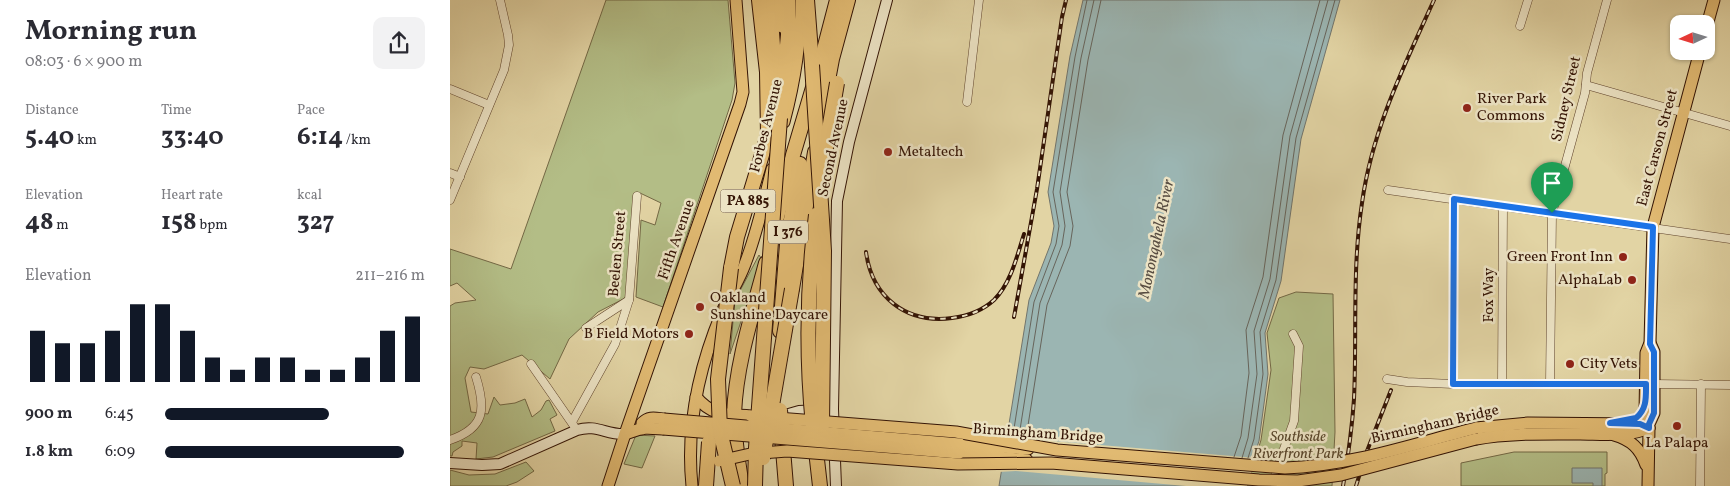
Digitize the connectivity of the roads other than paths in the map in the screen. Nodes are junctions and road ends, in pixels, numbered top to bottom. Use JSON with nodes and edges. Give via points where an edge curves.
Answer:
{"nodes":[{"id":1,"x":500,"y":0,"type":"edge"},
{"id":2,"x":736,"y":0,"type":"edge"},
{"id":3,"x":759,"y":0,"type":"edge"},
{"id":4,"x":771,"y":0,"type":"edge"},
{"id":5,"x":780,"y":0,"type":"edge"},
{"id":6,"x":788,"y":0,"type":"edge"},
{"id":7,"x":800,"y":0,"type":"edge"},
{"id":8,"x":807,"y":0,"type":"edge"},
{"id":9,"x":837,"y":0,"type":"edge"},
{"id":10,"x":848,"y":0,"type":"edge"},
{"id":11,"x":856,"y":0,"type":"edge"},
{"id":12,"x":887,"y":0,"type":"edge"},
{"id":13,"x":979,"y":0,"type":"edge"},
{"id":14,"x":1528,"y":0,"type":"edge"},
{"id":15,"x":1607,"y":0,"type":"edge"},
{"id":16,"x":1714,"y":0,"type":"edge"},
{"id":17,"x":1710,"y":15,"type":"edge"},
{"id":18,"x":1520,"y":26,"type":"dead end"},
{"id":19,"x":1697,"y":60,"type":"edge"},
{"id":20,"x":817,"y":61,"type":"junction"},
{"id":21,"x":783,"y":76,"type":"junction"},
{"id":22,"x":832,"y":82,"type":"junction"},
{"id":23,"x":1586,"y":85,"type":"junction"},
{"id":24,"x":450,"y":89,"type":"edge"},
{"id":25,"x":967,"y":102,"type":"dead end"},
{"id":26,"x":489,"y":105,"type":"junction"},
{"id":27,"x":1683,"y":112,"type":"junction"},
{"id":28,"x":1730,"y":126,"type":"edge"},
{"id":29,"x":768,"y":136,"type":"junction"},
{"id":30,"x":450,"y":173,"type":"edge"},
{"id":31,"x":460,"y":177,"type":"junction"},
{"id":32,"x":1388,"y":190,"type":"dead end"},
{"id":33,"x":637,"y":196,"type":"dead end"},
{"id":34,"x":1454,"y":199,"type":"junction"},
{"id":35,"x":450,"y":200,"type":"edge"},
{"id":36,"x":1503,"y":206,"type":"junction"},
{"id":37,"x":1552,"y":213,"type":"junction"},
{"id":38,"x":1653,"y":227,"type":"junction"},
{"id":39,"x":1730,"y":238,"type":"edge"},
{"id":40,"x":629,"y":300,"type":"junction"},
{"id":41,"x":586,"y":328,"type":"dead end"},
{"id":42,"x":1293,"y":334,"type":"dead end"},
{"id":43,"x":531,"y":364,"type":"dead end"},
{"id":44,"x":476,"y":377,"type":"dead end"},
{"id":45,"x":718,"y":379,"type":"junction"},
{"id":46,"x":1387,"y":379,"type":"dead end"},
{"id":47,"x":1453,"y":384,"type":"junction"},
{"id":48,"x":1502,"y":384,"type":"junction"},
{"id":49,"x":1550,"y":384,"type":"junction"},
{"id":50,"x":1650,"y":384,"type":"junction"},
{"id":51,"x":1701,"y":384,"type":"junction"},
{"id":52,"x":1730,"y":384,"type":"edge"},
{"id":53,"x":696,"y":397,"type":"junction"},
{"id":54,"x":1646,"y":403,"type":"junction"},
{"id":55,"x":833,"y":409,"type":"junction"},
{"id":56,"x":663,"y":424,"type":"junction"},
{"id":57,"x":574,"y":426,"type":"junction"},
{"id":58,"x":818,"y":426,"type":"junction"},
{"id":59,"x":1649,"y":426,"type":"junction"},
{"id":60,"x":1610,"y":428,"type":"junction"},
{"id":61,"x":625,"y":434,"type":"junction"},
{"id":62,"x":1476,"y":434,"type":"junction"},
{"id":63,"x":450,"y":440,"type":"edge"},
{"id":64,"x":1057,"y":450,"type":"junction"},
{"id":65,"x":1051,"y":462,"type":"junction"},
{"id":66,"x":450,"y":463,"type":"edge"},
{"id":67,"x":690,"y":469,"type":"junction"},
{"id":68,"x":1648,"y":472,"type":"junction"},
{"id":69,"x":608,"y":486,"type":"edge"},
{"id":70,"x":692,"y":486,"type":"edge"},
{"id":71,"x":706,"y":486,"type":"edge"},
{"id":72,"x":733,"y":486,"type":"edge"},
{"id":73,"x":743,"y":486,"type":"edge"},
{"id":74,"x":755,"y":486,"type":"edge"},
{"id":75,"x":761,"y":486,"type":"edge"},
{"id":76,"x":786,"y":486,"type":"edge"},
{"id":77,"x":820,"y":486,"type":"edge"},
{"id":78,"x":825,"y":486,"type":"edge"},
{"id":79,"x":836,"y":486,"type":"edge"},
{"id":80,"x":1272,"y":486,"type":"edge"},
{"id":81,"x":1648,"y":486,"type":"edge"},
{"id":82,"x":1700,"y":486,"type":"edge"}],
"edges":[{"from":1,"to":26,"type":"street","via":[[508,34],[508,53]]},
{"from":2,"to":61,"type":"main road","name":"Fifth Avenue","via":[[743,92],[740,104]]},
{"from":3,"to":29,"type":"highway","via":[[767,72]]},
{"from":4,"to":29,"type":"main road","number":"PA 885","via":[[775,64]]},
{"from":5,"to":21,"type":"main road","number":"PA 885"},
{"from":6,"to":21,"type":"highway"},
{"from":7,"to":53,"type":"main road","name":"Forbes Avenue","via":[[794,84],[762,209],[745,264],[720,318]]},
{"from":8,"to":20,"type":"highway"},
{"from":9,"to":20,"type":"highway","number":"I 376"},
{"from":10,"to":22,"type":"highway","via":[[837,36]]},
{"from":11,"to":22,"type":"highway","number":"I 376"},
{"from":12,"to":55,"type":"main road","name":"Second Avenue","via":[[838,194]]},
{"from":13,"to":25,"type":"street"},
{"from":14,"to":18,"type":"street"},
{"from":15,"to":23,"type":"street","name":"Sidney Street"},
{"from":16,"to":17,"type":"main road"},
{"from":19,"to":27,"type":"main road","name":"East Carson Street"},
{"from":20,"to":58,"type":"highway","bridge":true,"via":[[824,251]]},
{"from":20,"to":73,"type":"highway","bridge":true,"via":[[737,381],[736,442]]},
{"from":20,"to":76,"type":"highway","number":"I 376","via":[[787,244],[780,336]]},
{"from":21,"to":74,"type":"highway","number":"PA 885","bridge":true},
{"from":22,"to":58,"type":"highway","number":"I 376","bridge":true,"via":[[810,281],[808,352]]},
{"from":22,"to":75,"type":"highway","bridge":true,"via":[[765,448]]},
{"from":23,"to":27,"type":"street"},
{"from":23,"to":37,"type":"street","name":"Sidney Street"},
{"from":24,"to":26,"type":"street"},
{"from":26,"to":31,"type":"street"},
{"from":27,"to":28,"type":"street"},
{"from":27,"to":38,"type":"main road","name":"East Carson Street"},
{"from":29,"to":45,"type":"highway","number":"PA 885","bridge":true,"via":[[737,237]]},
{"from":30,"to":31,"type":"street"},
{"from":31,"to":35,"type":"street"},
{"from":32,"to":34,"type":"street"},
{"from":33,"to":40,"type":"street","name":"Beelen Street"},
{"from":34,"to":36,"type":"street"},
{"from":34,"to":47,"type":"street"},
{"from":36,"to":37,"type":"street"},
{"from":36,"to":48,"type":"street","name":"Fox Way"},
{"from":37,"to":38,"type":"street"},
{"from":37,"to":49,"type":"street","name":"Sidney Street"},
{"from":38,"to":39,"type":"street"},
{"from":38,"to":50,"type":"main road","name":"East Carson Street","via":[[1650,344],[1654,352]]},
{"from":40,"to":41,"type":"street"},
{"from":40,"to":57,"type":"street","name":"Beelen Street","via":[[615,344]]},
{"from":42,"to":80,"type":"street","via":[[1299,346],[1294,421]]},
{"from":43,"to":57,"type":"street"},
{"from":44,"to":63,"type":"street","via":[[483,401],[481,415],[463,436]]},
{"from":45,"to":71,"type":"highway","bridge":true},
{"from":45,"to":72,"type":"highway","number":"PA 885","bridge":true,"via":[[720,431]]},
{"from":46,"to":47,"type":"street"},
{"from":47,"to":48,"type":"street"},
{"from":48,"to":49,"type":"street"},
{"from":49,"to":50,"type":"street"},
{"from":50,"to":51,"type":"street"},
{"from":50,"to":54,"type":"main road","name":"East Carson Street"},
{"from":50,"to":59,"type":"main road","name":"East Carson Street","via":[[1654,413]]},
{"from":51,"to":52,"type":"street"},
{"from":51,"to":82,"type":"street"},
{"from":53,"to":64,"type":"main road","bridge":true,"via":[[708,409],[722,414],[961,432]]},
{"from":53,"to":67,"type":"main road","name":"Forbes Avenue"},
{"from":54,"to":59,"type":"main road","name":"East Carson Street"},
{"from":54,"to":60,"type":"main road","via":[[1636,418]]},
{"from":55,"to":73,"type":"main road","via":[[799,412],[767,423],[759,434],[754,474]]},
{"from":55,"to":79,"type":"main road","name":"Second Avenue"},
{"from":56,"to":61,"type":"main road","name":"Birmingham Bridge"},
{"from":56,"to":64,"type":"main road","name":"Birmingham Bridge","bridge":true},
{"from":56,"to":65,"type":"main road","name":"Birmingham Bridge","bridge":true},
{"from":57,"to":61,"type":"main road"},
{"from":57,"to":66,"type":"main road","via":[[500,464]]},
{"from":58,"to":77,"type":"highway","number":"I 376"},
{"from":58,"to":78,"type":"highway"},
{"from":59,"to":60,"type":"main road","name":"Birmingham Bridge","via":[[1640,432]]},
{"from":59,"to":68,"type":"main road","name":"East Carson Street"},
{"from":60,"to":62,"type":"main road","name":"Birmingham Bridge"},
{"from":60,"to":68,"type":"main road","via":[[1633,444],[1644,458]]},
{"from":61,"to":69,"type":"main road","name":"Fifth Avenue"},
{"from":62,"to":64,"type":"main road","name":"Birmingham Bridge","bridge":true,"via":[[1298,467],[1260,467]]},
{"from":62,"to":65,"type":"main road","name":"Birmingham Bridge","bridge":true,"via":[[1341,475],[1298,480],[1259,480]]},
{"from":65,"to":67,"type":"main road","bridge":true,"via":[[958,464],[787,450],[759,452]]},
{"from":67,"to":70,"type":"main road","name":"Forbes Avenue"},
{"from":68,"to":81,"type":"main road","name":"East Carson Street"}]}
